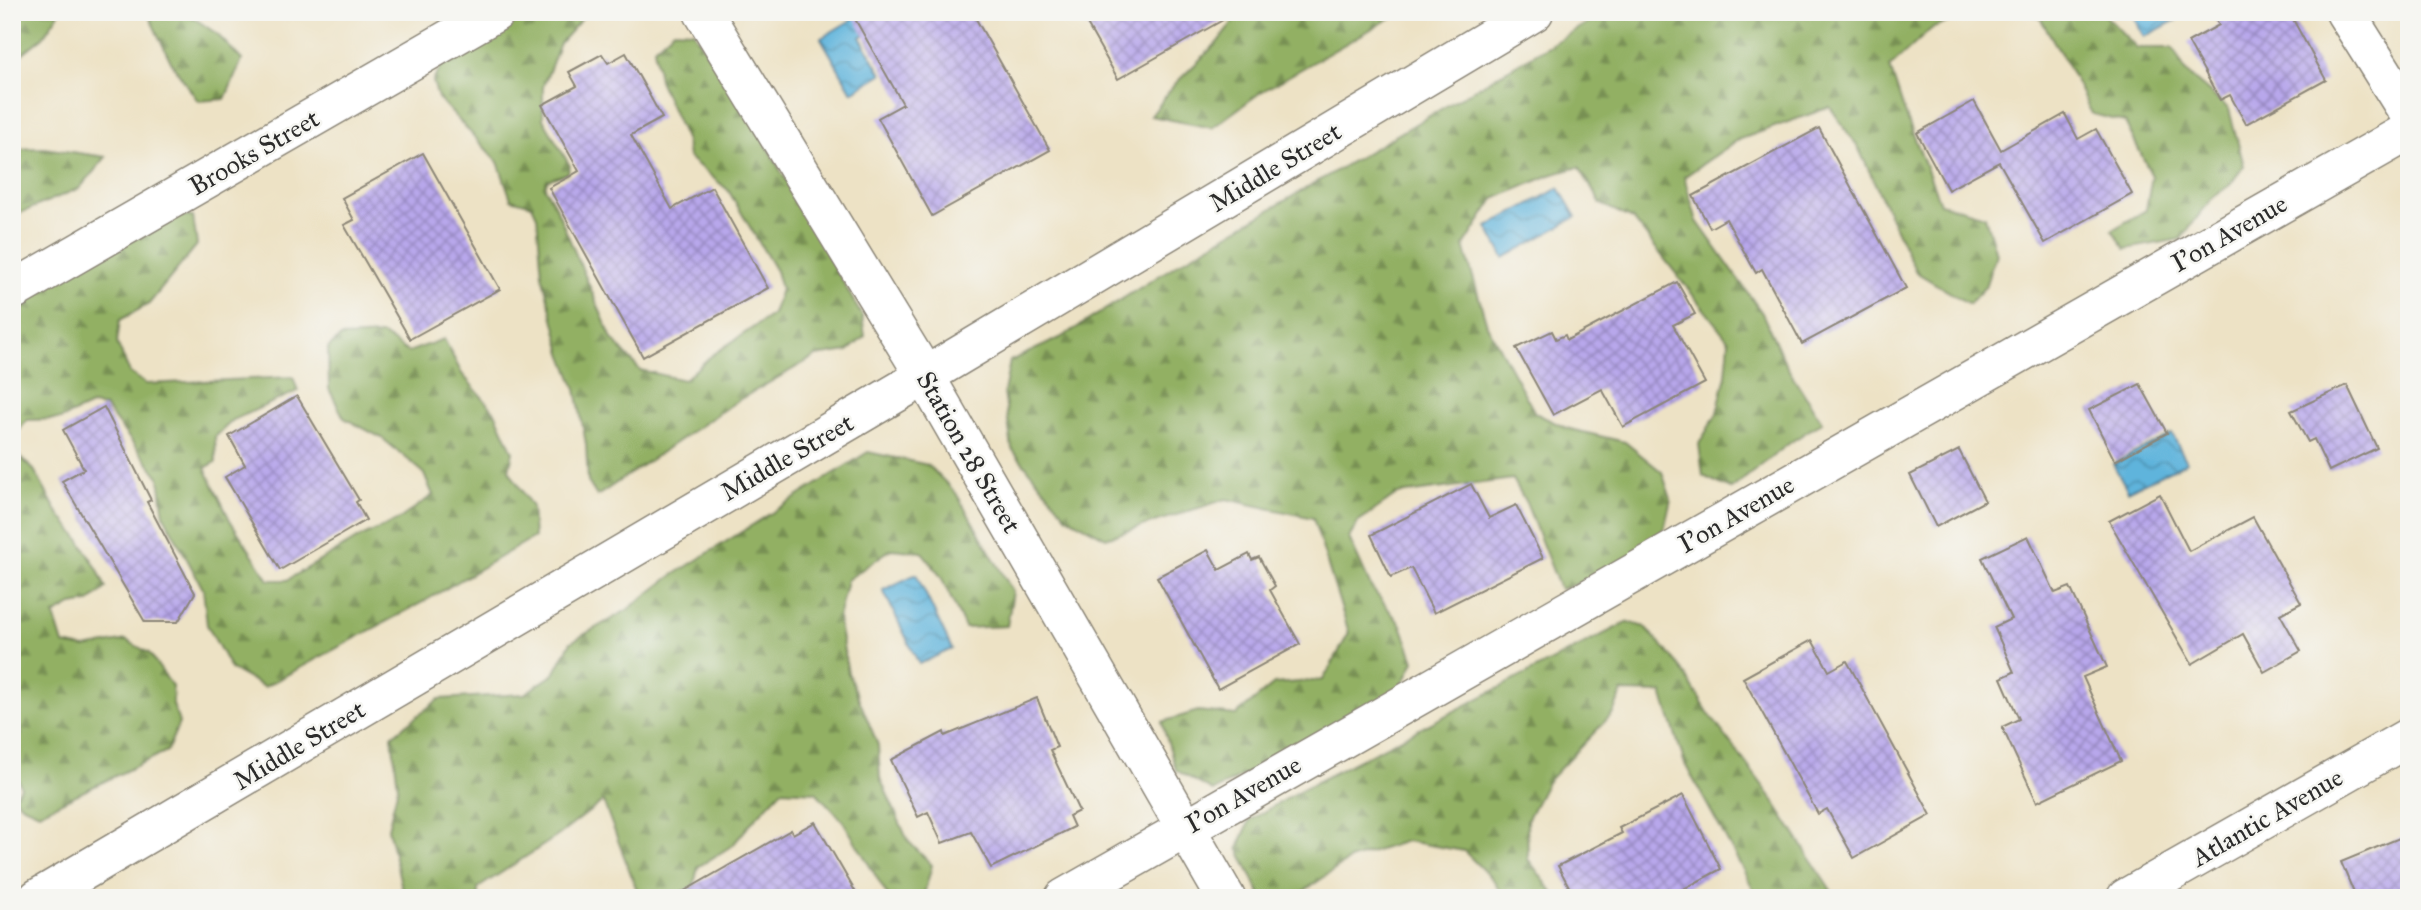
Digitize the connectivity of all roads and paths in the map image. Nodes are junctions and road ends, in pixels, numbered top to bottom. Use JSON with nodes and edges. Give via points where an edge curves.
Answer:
{"nodes":[{"id":1,"x":496,"y":12,"type":"edge"},
{"id":2,"x":704,"y":12,"type":"edge"},
{"id":3,"x":1534,"y":12,"type":"edge"},
{"id":4,"x":2345,"y":12,"type":"edge"},
{"id":5,"x":2409,"y":114,"type":"edge"},
{"id":6,"x":2409,"y":131,"type":"edge"},
{"id":7,"x":12,"y":291,"type":"edge"},
{"id":8,"x":925,"y":376,"type":"junction"},
{"id":9,"x":2409,"y":737,"type":"edge"},
{"id":10,"x":1186,"y":828,"type":"junction"},
{"id":11,"x":38,"y":898,"type":"edge"},
{"id":12,"x":1064,"y":898,"type":"edge"},
{"id":13,"x":1226,"y":898,"type":"edge"},
{"id":14,"x":2126,"y":898,"type":"edge"}],
"edges":[{"from":1,"to":7,"type":"street","name":"Brooks Street"},
{"from":2,"to":8,"type":"street","name":"Station 28 Street"},
{"from":3,"to":8,"type":"street","name":"Middle Street"},
{"from":4,"to":5,"type":"street"},
{"from":6,"to":10,"type":"street","name":"I'on Avenue"},
{"from":8,"to":10,"type":"street","name":"Station 28 Street"},
{"from":8,"to":11,"type":"street","name":"Middle Street"},
{"from":9,"to":14,"type":"street","name":"Atlantic Avenue"},
{"from":10,"to":12,"type":"street","name":"I'on Avenue"},
{"from":10,"to":13,"type":"street","name":"Station 28 Street"}]}
